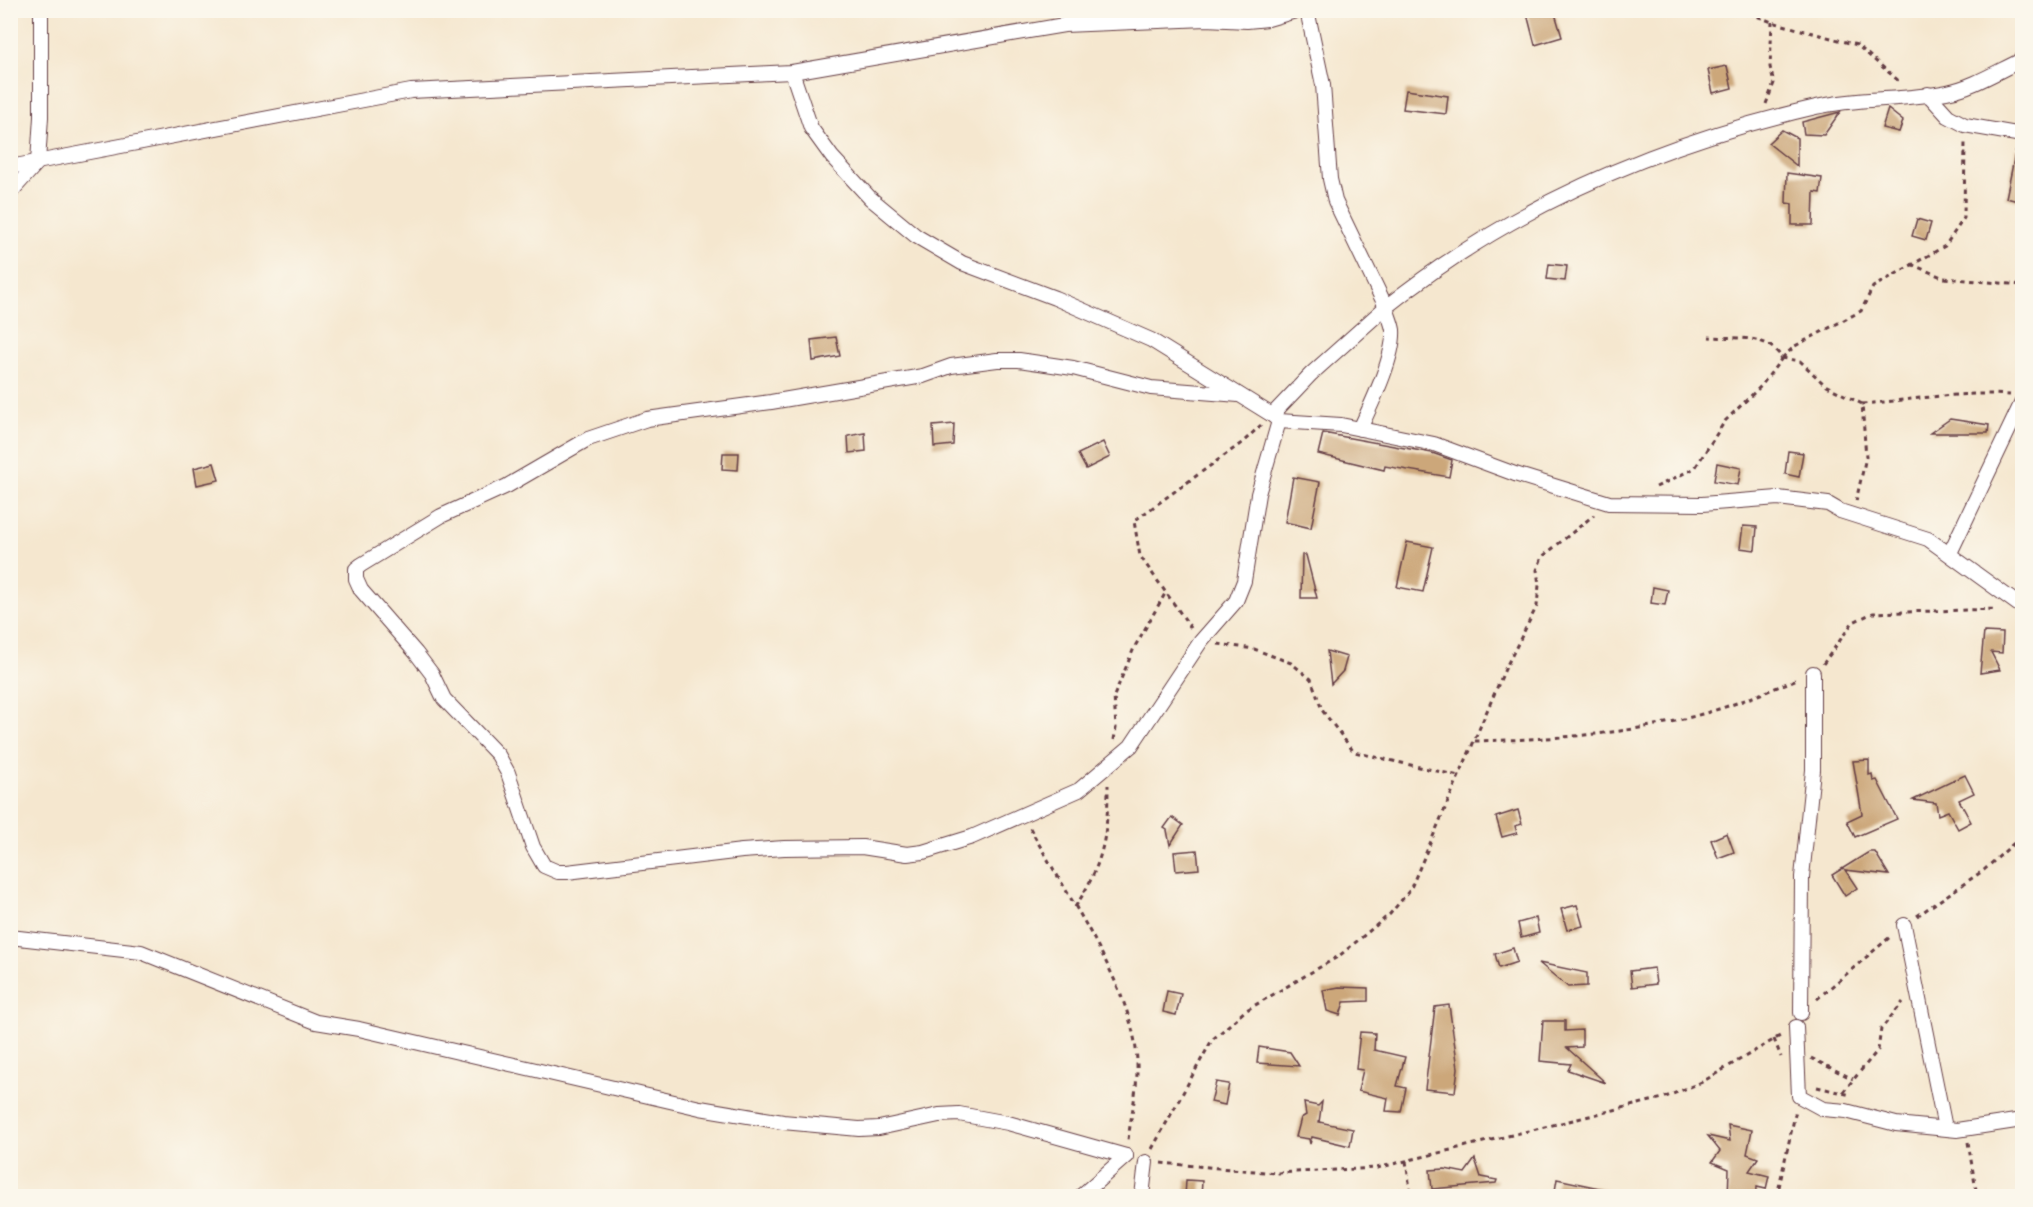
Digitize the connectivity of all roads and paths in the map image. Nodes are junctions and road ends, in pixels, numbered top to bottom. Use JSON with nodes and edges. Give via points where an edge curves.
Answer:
{"nodes":[{"id":1,"x":41,"y":10,"type":"edge"},
{"id":2,"x":1299,"y":10,"type":"edge"},
{"id":3,"x":1307,"y":10,"type":"edge"},
{"id":4,"x":1741,"y":10,"type":"edge"},
{"id":5,"x":1772,"y":22,"type":"junction"},
{"id":6,"x":2022,"y":60,"type":"edge"},
{"id":7,"x":792,"y":72,"type":"junction"},
{"id":8,"x":1922,"y":95,"type":"junction"},
{"id":9,"x":1765,"y":120,"type":"junction"},
{"id":10,"x":1965,"y":125,"type":"junction"},
{"id":11,"x":2022,"y":135,"type":"edge"},
{"id":12,"x":38,"y":162,"type":"junction"},
{"id":13,"x":10,"y":167,"type":"edge"},
{"id":14,"x":10,"y":194,"type":"edge"},
{"id":15,"x":1911,"y":264,"type":"junction"},
{"id":16,"x":2022,"y":285,"type":"edge"},
{"id":17,"x":1386,"y":307,"type":"junction"},
{"id":18,"x":1709,"y":337,"type":"dead end"},
{"id":19,"x":1782,"y":358,"type":"junction"},
{"id":20,"x":1239,"y":395,"type":"junction"},
{"id":21,"x":2018,"y":398,"type":"edge"},
{"id":22,"x":1862,"y":404,"type":"junction"},
{"id":23,"x":1275,"y":418,"type":"junction"},
{"id":24,"x":1360,"y":429,"type":"junction"},
{"id":25,"x":1650,"y":489,"type":"dead end"},
{"id":26,"x":1609,"y":503,"type":"junction"},
{"id":27,"x":1853,"y":515,"type":"junction"},
{"id":28,"x":1950,"y":553,"type":"junction"},
{"id":29,"x":2022,"y":607,"type":"edge"},
{"id":30,"x":2001,"y":608,"type":"dead end"},
{"id":31,"x":1201,"y":641,"type":"junction"},
{"id":32,"x":1813,"y":673,"type":"junction"},
{"id":33,"x":1474,"y":741,"type":"junction"},
{"id":34,"x":1459,"y":776,"type":"junction"},
{"id":35,"x":1024,"y":817,"type":"junction"},
{"id":36,"x":2022,"y":836,"type":"edge"},
{"id":37,"x":1904,"y":925,"type":"junction"},
{"id":38,"x":10,"y":937,"type":"edge"},
{"id":39,"x":1916,"y":983,"type":"junction"},
{"id":40,"x":1801,"y":1013,"type":"joint"},
{"id":41,"x":1796,"y":1027,"type":"joint"},
{"id":42,"x":1774,"y":1039,"type":"junction"},
{"id":43,"x":1798,"y":1053,"type":"junction"},
{"id":44,"x":1782,"y":1061,"type":"dead end"},
{"id":45,"x":1853,"y":1079,"type":"junction"},
{"id":46,"x":1799,"y":1090,"type":"junction"},
{"id":47,"x":1843,"y":1092,"type":"junction"},
{"id":48,"x":1853,"y":1095,"type":"dead end"},
{"id":49,"x":1834,"y":1110,"type":"junction"},
{"id":50,"x":2022,"y":1120,"type":"edge"},
{"id":51,"x":1945,"y":1128,"type":"junction"},
{"id":52,"x":1966,"y":1128,"type":"junction"},
{"id":53,"x":1126,"y":1156,"type":"junction"},
{"id":54,"x":1406,"y":1161,"type":"junction"},
{"id":55,"x":1146,"y":1162,"type":"junction"},
{"id":56,"x":2022,"y":1191,"type":"edge"},
{"id":57,"x":1081,"y":1197,"type":"edge"},
{"id":58,"x":1142,"y":1197,"type":"edge"},
{"id":59,"x":1411,"y":1197,"type":"edge"},
{"id":60,"x":1777,"y":1197,"type":"edge"},
{"id":61,"x":1977,"y":1197,"type":"edge"},
{"id":62,"x":2006,"y":1197,"type":"edge"}],
"edges":[{"from":1,"to":12,"type":"street"},
{"from":2,"to":7,"type":"street","via":[[1247,21],[1076,24]]},
{"from":3,"to":17,"type":"street","via":[[1323,85],[1335,201]]},
{"from":4,"to":5,"type":"path"},
{"from":5,"to":8,"type":"path","via":[[1857,45]]},
{"from":5,"to":9,"type":"path","via":[[1770,68],[1774,83]]},
{"from":6,"to":8,"type":"street","via":[[1971,84]]},
{"from":7,"to":12,"type":"street","via":[[411,91]]},
{"from":7,"to":20,"type":"street","via":[[810,128],[870,198],[916,236],[962,262],[1151,340]]},
{"from":8,"to":9,"type":"street","via":[[1817,106]]},
{"from":8,"to":10,"type":"street"},
{"from":9,"to":17,"type":"street","via":[[1673,146],[1563,194],[1463,250]]},
{"from":10,"to":11,"type":"street"},
{"from":10,"to":15,"type":"path","via":[[1964,218],[1945,246]]},
{"from":12,"to":13,"type":"street"},
{"from":12,"to":14,"type":"street"},
{"from":15,"to":16,"type":"path","via":[[1944,278]]},
{"from":15,"to":19,"type":"path","via":[[1873,287],[1861,311],[1795,346]]},
{"from":17,"to":23,"type":"street","via":[[1311,374]]},
{"from":17,"to":24,"type":"street","via":[[1393,328],[1392,345]]},
{"from":18,"to":19,"type":"path","via":[[1755,338],[1775,348]]},
{"from":19,"to":22,"type":"path","via":[[1800,361],[1825,385]]},
{"from":19,"to":25,"type":"path","via":[[1761,386],[1725,421],[1695,468]]},
{"from":20,"to":23,"type":"street"},
{"from":20,"to":35,"type":"street","via":[[1151,388],[1073,368],[997,360],[771,402],[647,419],[588,439],[507,486],[441,516],[356,569],[361,590],[432,674],[444,699],[498,755],[533,847],[544,866],[551,870],[567,872],[784,848],[862,847],[907,854],[972,837]]},
{"from":21,"to":22,"type":"path","via":[[1986,393],[1917,396]]},
{"from":21,"to":28,"type":"street"},
{"from":22,"to":27,"type":"path","via":[[1866,457]]},
{"from":23,"to":24,"type":"street"},
{"from":23,"to":31,"type":"street","via":[[1253,515],[1244,581],[1236,601]]},
{"from":23,"to":31,"type":"path","via":[[1134,521],[1140,556]]},
{"from":24,"to":26,"type":"street","via":[[1434,444]]},
{"from":26,"to":27,"type":"street","via":[[1702,504],[1778,498],[1828,504]]},
{"from":26,"to":33,"type":"path","via":[[1542,557],[1537,570],[1537,606]]},
{"from":27,"to":28,"type":"street","via":[[1928,539]]},
{"from":28,"to":29,"type":"street"},
{"from":30,"to":32,"type":"path","via":[[1873,613],[1853,622],[1831,656]]},
{"from":31,"to":34,"type":"path","via":[[1254,649],[1291,663],[1311,679],[1322,710],[1354,752]]},
{"from":31,"to":35,"type":"street","via":[[1131,746],[1079,790]]},
{"from":32,"to":33,"type":"path","via":[[1733,705],[1652,725],[1556,739]]},
{"from":32,"to":40,"type":"street","via":[[1813,770],[1802,877]]},
{"from":33,"to":34,"type":"path"},
{"from":34,"to":55,"type":"path","via":[[1410,890],[1390,914],[1339,956],[1245,1011],[1212,1040]]},
{"from":35,"to":53,"type":"path","via":[[1104,957],[1130,1021],[1137,1063]]},
{"from":36,"to":37,"type":"path","via":[[1984,870]]},
{"from":37,"to":39,"type":"street"},
{"from":37,"to":40,"type":"path"},
{"from":38,"to":53,"type":"street","via":[[141,952],[316,1022],[700,1108],[783,1122],[859,1129],[959,1114]]},
{"from":39,"to":45,"type":"path","via":[[1881,1029],[1878,1050]]},
{"from":39,"to":51,"type":"street"},
{"from":41,"to":42,"type":"path"},
{"from":41,"to":43,"type":"street"},
{"from":42,"to":44,"type":"path"},
{"from":42,"to":54,"type":"path","via":[[1702,1082],[1664,1098]]},
{"from":43,"to":45,"type":"path"},
{"from":43,"to":46,"type":"street"},
{"from":45,"to":47,"type":"path"},
{"from":46,"to":47,"type":"path"},
{"from":46,"to":49,"type":"street","via":[[1823,1109]]},
{"from":46,"to":60,"type":"path"},
{"from":47,"to":48,"type":"path"},
{"from":47,"to":49,"type":"path"},
{"from":49,"to":51,"type":"street","via":[[1896,1124]]},
{"from":50,"to":52,"type":"street"},
{"from":51,"to":52,"type":"street"},
{"from":52,"to":61,"type":"path"},
{"from":53,"to":57,"type":"street"},
{"from":54,"to":55,"type":"path","via":[[1377,1168],[1286,1173]]},
{"from":54,"to":59,"type":"path"},
{"from":55,"to":58,"type":"street"},
{"from":56,"to":62,"type":"path"}]}
